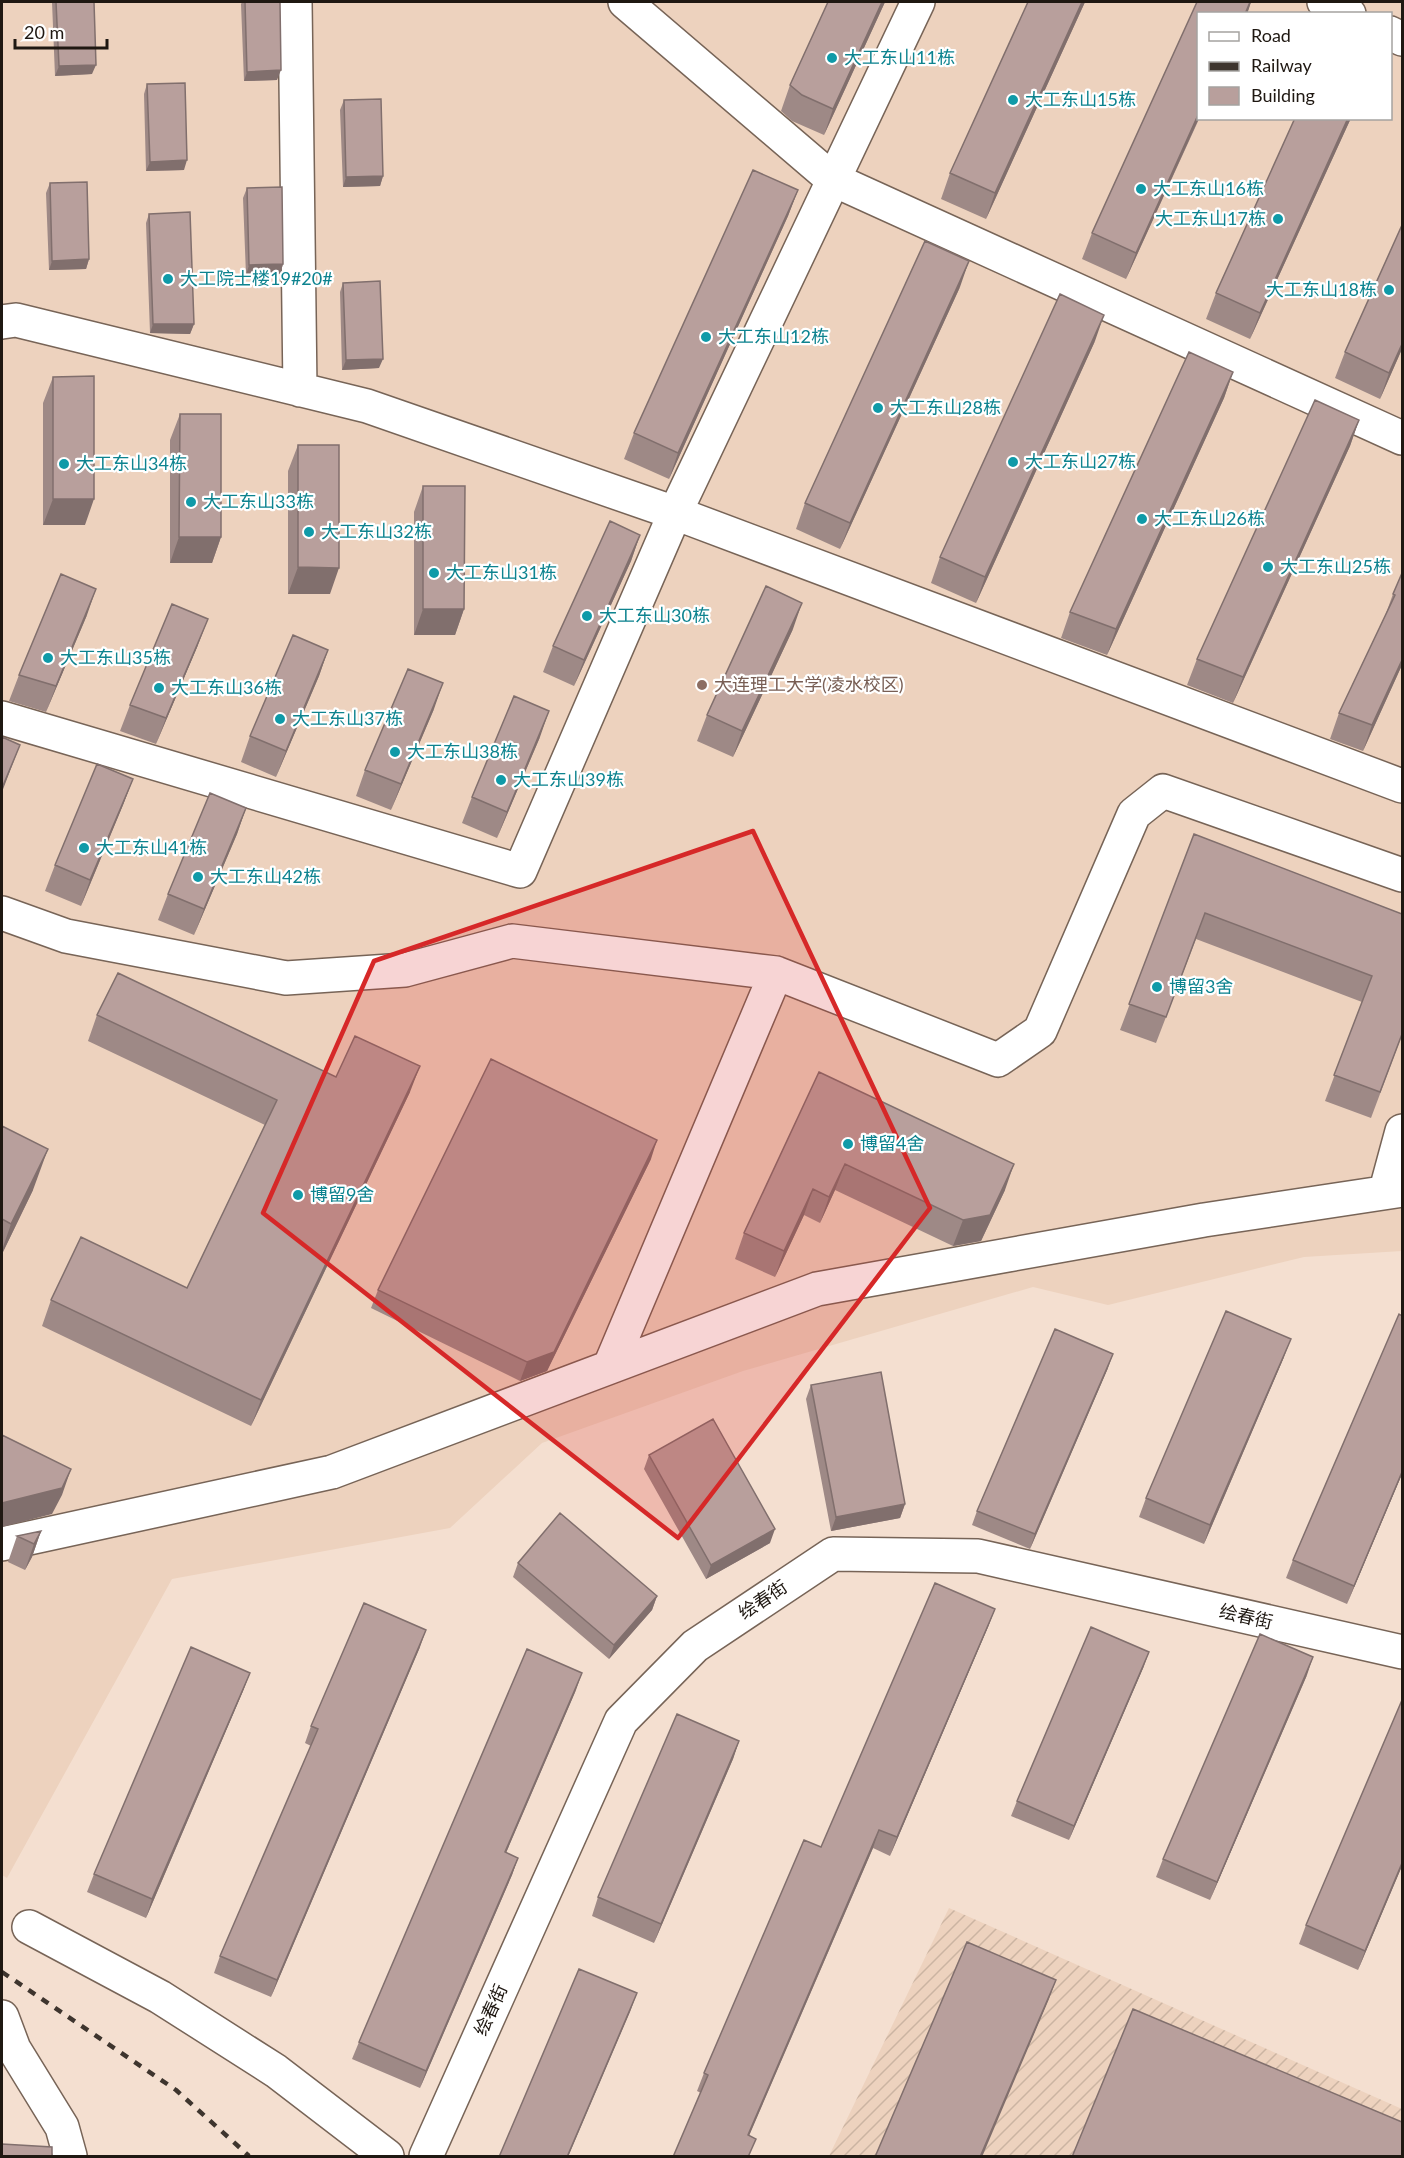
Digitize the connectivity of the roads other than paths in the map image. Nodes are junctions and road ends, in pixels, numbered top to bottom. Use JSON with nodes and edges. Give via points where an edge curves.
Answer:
{"nodes":[{"id":1,"x":295,"y":2,"type":"edge"},
{"id":2,"x":625,"y":2,"type":"edge"},
{"id":3,"x":918,"y":2,"type":"edge"},
{"id":4,"x":1324,"y":2,"type":"edge"},
{"id":5,"x":1345,"y":12,"type":"edge"},
{"id":6,"x":832,"y":179,"type":"junction"},
{"id":7,"x":2,"y":322,"type":"edge"},
{"id":8,"x":300,"y":390,"type":"junction"},
{"id":9,"x":1402,"y":438,"type":"edge"},
{"id":10,"x":675,"y":513,"type":"junction"},
{"id":11,"x":2,"y":718,"type":"edge"},
{"id":12,"x":1402,"y":786,"type":"edge"},
{"id":13,"x":1402,"y":875,"type":"edge"},
{"id":14,"x":2,"y":913,"type":"edge"},
{"id":15,"x":776,"y":973,"type":"junction"},
{"id":16,"x":1402,"y":1131,"type":"edge"},
{"id":17,"x":1394,"y":1190,"type":"edge"},
{"id":18,"x":610,"y":1366,"type":"junction"},
{"id":19,"x":2,"y":1544,"type":"edge"},
{"id":20,"x":1402,"y":1652,"type":"edge"},
{"id":21,"x":29,"y":1927,"type":"dead end"},
{"id":22,"x":2,"y":2017,"type":"edge"},
{"id":23,"x":70,"y":2157,"type":"edge"},
{"id":24,"x":387,"y":2157,"type":"edge"},
{"id":25,"x":426,"y":2157,"type":"edge"}],
"edges":[{"from":1,"to":8,"type":"street"},
{"from":2,"to":6,"type":"street"},
{"from":3,"to":6,"type":"street"},
{"from":4,"to":5,"type":"street"},
{"from":6,"to":9,"type":"street"},
{"from":6,"to":10,"type":"street"},
{"from":7,"to":8,"type":"street","via":[[16,320]]},
{"from":8,"to":10,"type":"street","via":[[367,406]]},
{"from":10,"to":11,"type":"street","via":[[520,871]]},
{"from":10,"to":12,"type":"street"},
{"from":13,"to":15,"type":"street","via":[[1163,791],[1134,814],[1040,1030],[998,1060]]},
{"from":14,"to":15,"type":"street","via":[[66,936],[286,978],[405,970],[512,941]]},
{"from":15,"to":18,"type":"street"},
{"from":16,"to":17,"type":"street"},
{"from":17,"to":18,"type":"street","via":[[817,1289]]},
{"from":18,"to":19,"type":"street","via":[[332,1472]]},
{"from":20,"to":25,"type":"street","name":"绘春街","via":[[978,1556],[833,1554],[695,1646],[621,1721]]},
{"from":21,"to":24,"type":"street","via":[[160,1997],[276,2071]]},
{"from":22,"to":23,"type":"street","via":[[14,2049],[62,2127]]}]}
